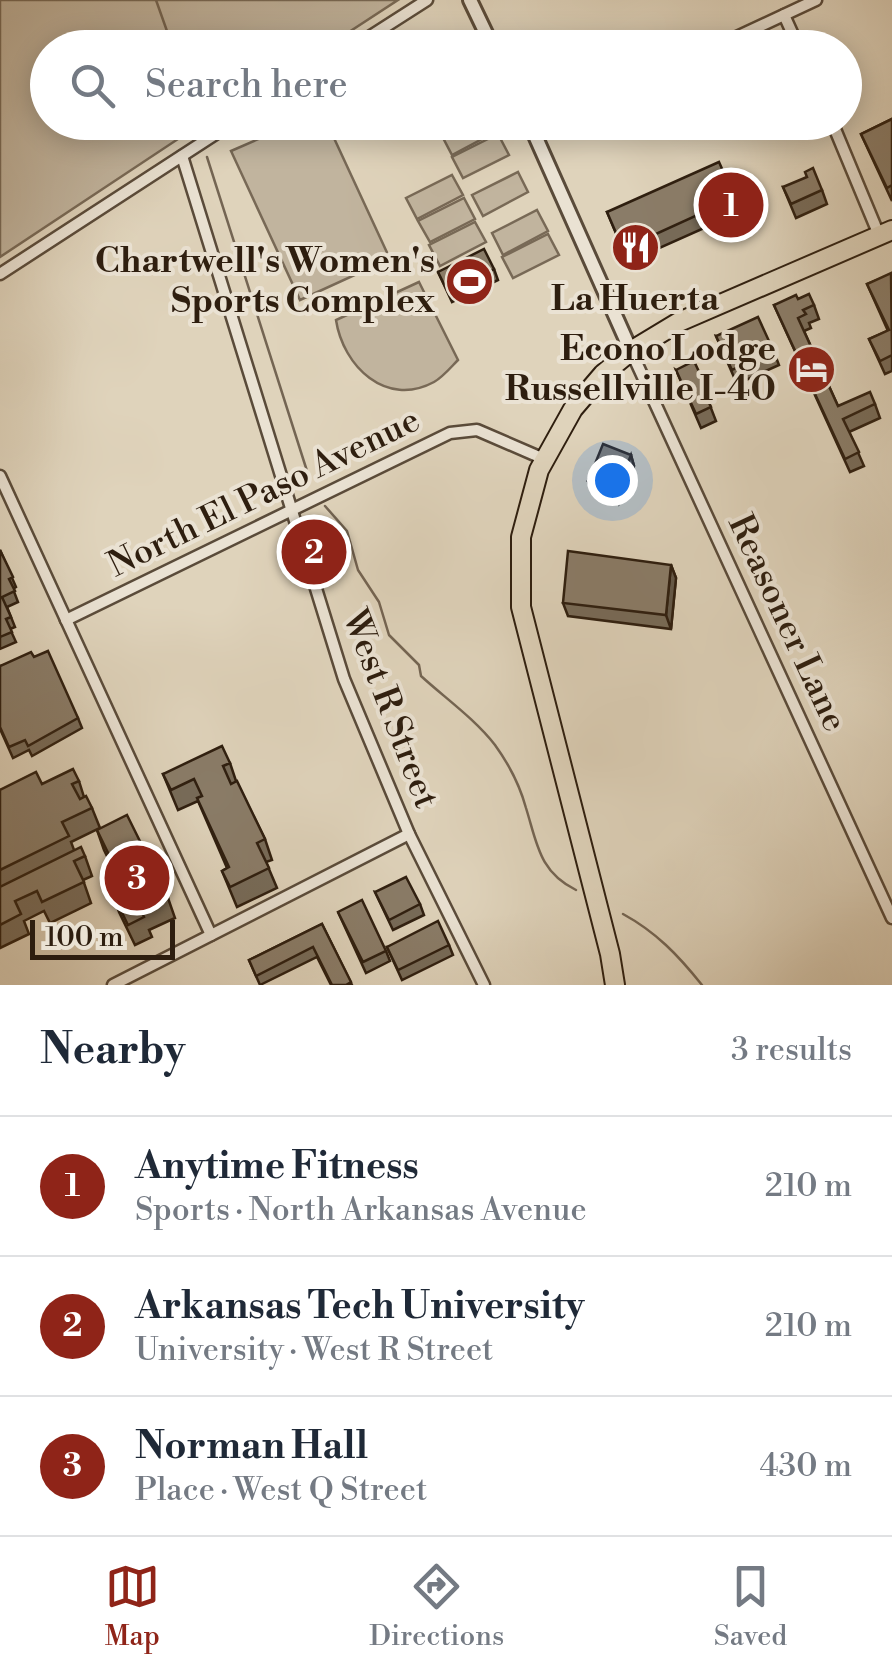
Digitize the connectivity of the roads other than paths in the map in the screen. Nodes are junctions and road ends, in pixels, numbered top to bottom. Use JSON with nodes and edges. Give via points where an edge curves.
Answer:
{"nodes":[{"id":1,"x":427,"y":0,"type":"edge"},
{"id":2,"x":470,"y":0,"type":"edge"},
{"id":3,"x":816,"y":0,"type":"edge"},
{"id":4,"x":784,"y":15,"type":"junction"},
{"id":5,"x":380,"y":30,"type":"edge"},
{"id":6,"x":484,"y":30,"type":"edge"},
{"id":7,"x":752,"y":30,"type":"edge"},
{"id":8,"x":791,"y":30,"type":"edge"},
{"id":9,"x":206,"y":140,"type":"edge"},
{"id":10,"x":537,"y":140,"type":"edge"},
{"id":11,"x":841,"y":140,"type":"edge"},
{"id":12,"x":182,"y":156,"type":"junction"},
{"id":13,"x":886,"y":233,"type":"edge"},
{"id":14,"x":0,"y":274,"type":"edge"},
{"id":15,"x":631,"y":351,"type":"junction"},
{"id":16,"x":544,"y":459,"type":"junction"},
{"id":17,"x":0,"y":476,"type":"edge"},
{"id":18,"x":292,"y":512,"type":"junction"},
{"id":19,"x":66,"y":620,"type":"junction"},
{"id":20,"x":409,"y":834,"type":"junction"},
{"id":21,"x":892,"y":918,"type":"edge"},
{"id":22,"x":211,"y":935,"type":"junction"},
{"id":23,"x":113,"y":985,"type":"edge"},
{"id":24,"x":484,"y":985,"type":"edge"},
{"id":25,"x":615,"y":985,"type":"edge"}],
"edges":[{"from":1,"to":5,"type":"street"},
{"from":2,"to":6,"type":"street"},
{"from":3,"to":4,"type":"street"},
{"from":4,"to":7,"type":"street"},
{"from":4,"to":8,"type":"street"},
{"from":9,"to":12,"type":"street"},
{"from":10,"to":15,"type":"street"},
{"from":11,"to":13,"type":"street"},
{"from":12,"to":14,"type":"street"},
{"from":12,"to":18,"type":"street","name":"West R Street"},
{"from":13,"to":15,"type":"highway","via":[[679,322]]},
{"from":15,"to":16,"type":"highway","via":[[587,391]]},
{"from":15,"to":21,"type":"street","name":"Reasoner Lane"},
{"from":16,"to":18,"type":"street","name":"North El Paso Avenue","via":[[477,430],[450,433]]},
{"from":16,"to":25,"type":"highway","via":[[522,538],[521,607]]},
{"from":17,"to":19,"type":"street"},
{"from":18,"to":19,"type":"street","name":"North El Paso Avenue"},
{"from":18,"to":20,"type":"street","name":"West R Street","via":[[344,679]]},
{"from":19,"to":22,"type":"street"},
{"from":20,"to":22,"type":"street"},
{"from":20,"to":24,"type":"street","name":"West R Street"},
{"from":22,"to":23,"type":"street"}]}
